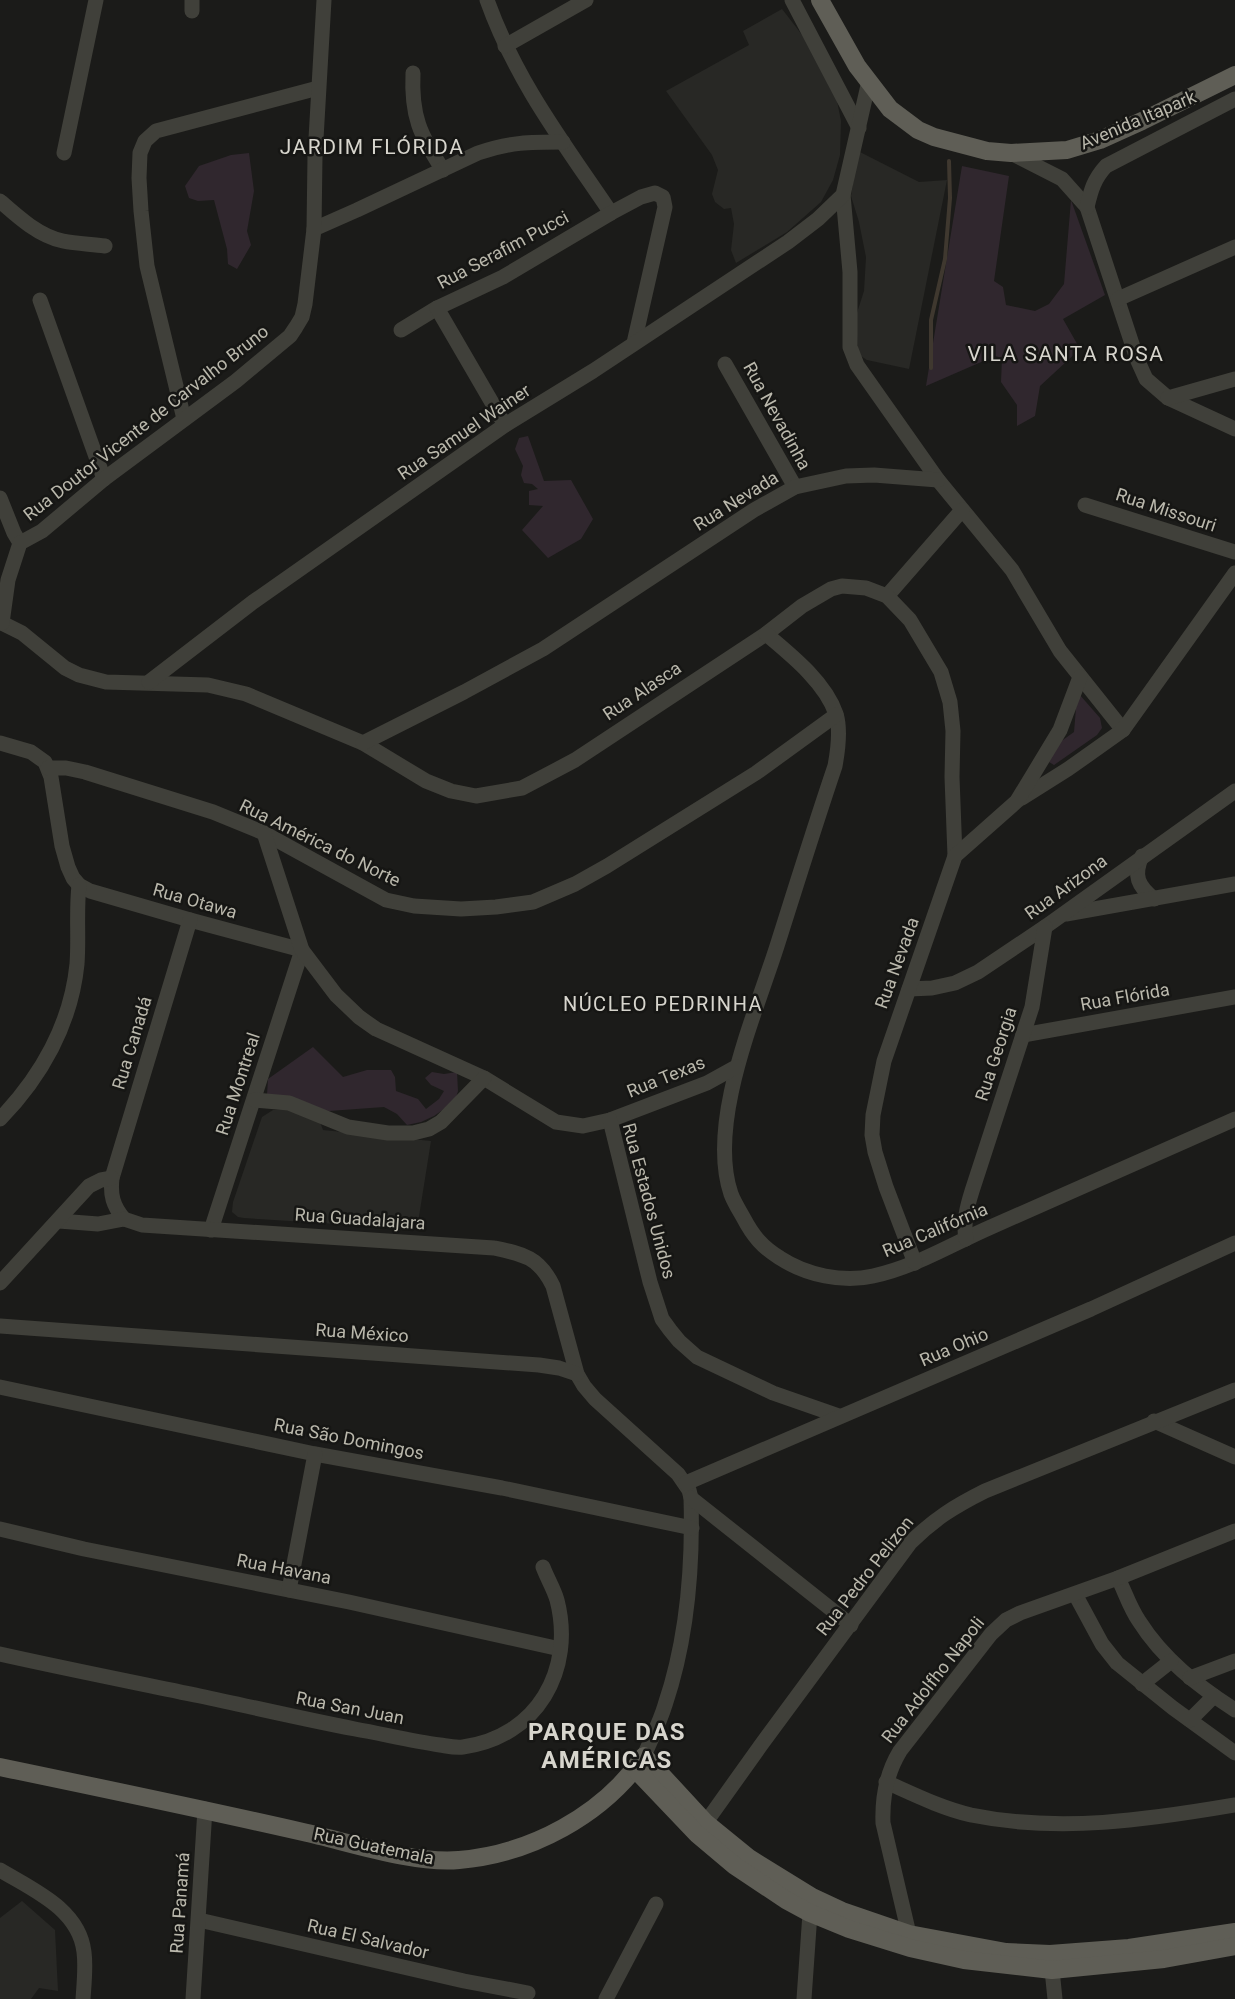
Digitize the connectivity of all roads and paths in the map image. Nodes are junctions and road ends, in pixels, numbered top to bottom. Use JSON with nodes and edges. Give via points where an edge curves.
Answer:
{"nodes":[{"id":1,"x":96,"y":0,"type":"edge"},
{"id":2,"x":324,"y":0,"type":"edge"},
{"id":3,"x":487,"y":0,"type":"edge"},
{"id":4,"x":586,"y":0,"type":"edge"},
{"id":5,"x":792,"y":0,"type":"edge"},
{"id":6,"x":820,"y":0,"type":"edge"},
{"id":7,"x":505,"y":46,"type":"junction"},
{"id":8,"x":413,"y":73,"type":"dead end"},
{"id":9,"x":1235,"y":75,"type":"edge"},
{"id":10,"x":869,"y":81,"type":"junction"},
{"id":11,"x":1214,"y":86,"type":"junction"},
{"id":12,"x":318,"y":88,"type":"junction"},
{"id":13,"x":1235,"y":99,"type":"edge"},
{"id":14,"x":859,"y":128,"type":"junction"},
{"id":15,"x":563,"y":142,"type":"junction"},
{"id":16,"x":64,"y":153,"type":"dead end"},
{"id":17,"x":1011,"y":153,"type":"junction"},
{"id":18,"x":443,"y":170,"type":"junction"},
{"id":19,"x":1092,"y":186,"type":"junction"},
{"id":20,"x":1073,"y":190,"type":"junction"},
{"id":21,"x":843,"y":195,"type":"junction"},
{"id":22,"x":0,"y":201,"type":"edge"},
{"id":23,"x":1087,"y":207,"type":"junction"},
{"id":24,"x":611,"y":213,"type":"junction"},
{"id":25,"x":314,"y":228,"type":"junction"},
{"id":26,"x":105,"y":246,"type":"dead end"},
{"id":27,"x":1235,"y":247,"type":"edge"},
{"id":28,"x":1118,"y":299,"type":"junction"},
{"id":29,"x":40,"y":300,"type":"dead end"},
{"id":30,"x":437,"y":308,"type":"junction"},
{"id":31,"x":401,"y":330,"type":"dead end"},
{"id":32,"x":634,"y":343,"type":"junction"},
{"id":33,"x":725,"y":364,"type":"dead end"},
{"id":34,"x":1235,"y":379,"type":"edge"},
{"id":35,"x":1168,"y":398,"type":"junction"},
{"id":36,"x":184,"y":419,"type":"junction"},
{"id":37,"x":505,"y":425,"type":"junction"},
{"id":38,"x":1235,"y":429,"type":"edge"},
{"id":39,"x":104,"y":480,"type":"junction"},
{"id":40,"x":939,"y":480,"type":"junction"},
{"id":41,"x":795,"y":487,"type":"junction"},
{"id":42,"x":0,"y":498,"type":"edge"},
{"id":43,"x":1085,"y":505,"type":"dead end"},
{"id":44,"x":962,"y":510,"type":"junction"},
{"id":45,"x":20,"y":543,"type":"junction"},
{"id":46,"x":1235,"y":552,"type":"edge"},
{"id":47,"x":1235,"y":573,"type":"edge"},
{"id":48,"x":887,"y":596,"type":"junction"},
{"id":49,"x":1,"y":623,"type":"edge"},
{"id":50,"x":766,"y":634,"type":"junction"},
{"id":51,"x":1080,"y":677,"type":"junction"},
{"id":52,"x":149,"y":682,"type":"junction"},
{"id":53,"x":836,"y":715,"type":"junction"},
{"id":54,"x":1123,"y":730,"type":"junction"},
{"id":55,"x":0,"y":743,"type":"edge"},
{"id":56,"x":363,"y":743,"type":"junction"},
{"id":57,"x":48,"y":768,"type":"junction"},
{"id":58,"x":1235,"y":791,"type":"edge"},
{"id":59,"x":1017,"y":801,"type":"junction"},
{"id":60,"x":264,"y":833,"type":"junction"},
{"id":61,"x":955,"y":856,"type":"junction"},
{"id":62,"x":1142,"y":856,"type":"junction"},
{"id":63,"x":1235,"y":884,"type":"edge"},
{"id":64,"x":79,"y":885,"type":"junction"},
{"id":65,"x":1154,"y":899,"type":"junction"},
{"id":66,"x":1063,"y":915,"type":"junction"},
{"id":67,"x":190,"y":920,"type":"junction"},
{"id":68,"x":1045,"y":927,"type":"junction"},
{"id":69,"x":302,"y":950,"type":"junction"},
{"id":70,"x":909,"y":989,"type":"junction"},
{"id":71,"x":1235,"y":997,"type":"edge"},
{"id":72,"x":1023,"y":1035,"type":"junction"},
{"id":73,"x":736,"y":1067,"type":"junction"},
{"id":74,"x":484,"y":1078,"type":"junction"},
{"id":75,"x":254,"y":1100,"type":"junction"},
{"id":76,"x":0,"y":1119,"type":"edge"},
{"id":77,"x":1235,"y":1119,"type":"edge"},
{"id":78,"x":610,"y":1120,"type":"junction"},
{"id":79,"x":112,"y":1178,"type":"junction"},
{"id":80,"x":972,"y":1191,"type":"junction"},
{"id":81,"x":124,"y":1219,"type":"junction"},
{"id":82,"x":59,"y":1221,"type":"junction"},
{"id":83,"x":211,"y":1230,"type":"junction"},
{"id":84,"x":983,"y":1231,"type":"junction"},
{"id":85,"x":966,"y":1239,"type":"junction"},
{"id":86,"x":1235,"y":1243,"type":"edge"},
{"id":87,"x":915,"y":1263,"type":"junction"},
{"id":88,"x":0,"y":1283,"type":"edge"},
{"id":89,"x":0,"y":1326,"type":"edge"},
{"id":90,"x":577,"y":1374,"type":"junction"},
{"id":91,"x":0,"y":1387,"type":"edge"},
{"id":92,"x":1235,"y":1390,"type":"edge"},
{"id":93,"x":839,"y":1416,"type":"junction"},
{"id":94,"x":1154,"y":1421,"type":"junction"},
{"id":95,"x":315,"y":1454,"type":"junction"},
{"id":96,"x":1235,"y":1457,"type":"edge"},
{"id":97,"x":682,"y":1478,"type":"junction"},
{"id":98,"x":691,"y":1498,"type":"junction"},
{"id":99,"x":692,"y":1528,"type":"junction"},
{"id":100,"x":0,"y":1529,"type":"edge"},
{"id":101,"x":1235,"y":1531,"type":"edge"},
{"id":102,"x":543,"y":1567,"type":"dead end"},
{"id":103,"x":1118,"y":1578,"type":"junction"},
{"id":104,"x":289,"y":1590,"type":"junction"},
{"id":105,"x":1075,"y":1594,"type":"junction"},
{"id":106,"x":851,"y":1625,"type":"junction"},
{"id":107,"x":560,"y":1649,"type":"junction"},
{"id":108,"x":0,"y":1654,"type":"edge"},
{"id":109,"x":1171,"y":1661,"type":"junction"},
{"id":110,"x":1235,"y":1661,"type":"edge"},
{"id":111,"x":1190,"y":1678,"type":"junction"},
{"id":112,"x":1142,"y":1684,"type":"junction"},
{"id":113,"x":1214,"y":1696,"type":"junction"},
{"id":114,"x":1235,"y":1710,"type":"edge"},
{"id":115,"x":1190,"y":1720,"type":"junction"},
{"id":116,"x":1235,"y":1753,"type":"edge"},
{"id":117,"x":639,"y":1762,"type":"junction"},
{"id":118,"x":0,"y":1767,"type":"edge"},
{"id":119,"x":886,"y":1782,"type":"junction"},
{"id":120,"x":1235,"y":1805,"type":"edge"},
{"id":121,"x":205,"y":1809,"type":"junction"},
{"id":122,"x":702,"y":1829,"type":"junction"},
{"id":123,"x":0,"y":1870,"type":"edge"},
{"id":124,"x":656,"y":1904,"type":"dead end"},
{"id":125,"x":810,"y":1913,"type":"junction"},
{"id":126,"x":199,"y":1920,"type":"junction"},
{"id":127,"x":1235,"y":1932,"type":"edge"},
{"id":128,"x":909,"y":1934,"type":"junction"},
{"id":129,"x":1235,"y":1946,"type":"edge"},
{"id":130,"x":1051,"y":1962,"type":"junction"},
{"id":131,"x":528,"y":1993,"type":"dead end"},
{"id":132,"x":83,"y":1999,"type":"edge"},
{"id":133,"x":193,"y":1999,"type":"edge"},
{"id":134,"x":606,"y":1999,"type":"edge"},
{"id":135,"x":804,"y":1999,"type":"edge"},
{"id":136,"x":1055,"y":1999,"type":"edge"}],
"edges":[{"from":1,"to":16,"type":"street"},
{"from":2,"to":12,"type":"street","name":"Rua Doutor Vicente de Carvalho Bruno"},
{"from":3,"to":7,"type":"street"},
{"from":4,"to":7,"type":"street"},
{"from":5,"to":14,"type":"street"},
{"from":6,"to":10,"type":"main road","name":"Avenida Itapark"},
{"from":7,"to":15,"type":"street"},
{"from":8,"to":18,"type":"street","via":[[413,104],[421,134]]},
{"from":9,"to":11,"type":"main road","name":"Avenida Itapark"},
{"from":10,"to":14,"type":"street"},
{"from":10,"to":17,"type":"main road","name":"Avenida Itapark","via":[[890,109],[918,130],[987,151]]},
{"from":11,"to":13,"type":"street"},
{"from":11,"to":17,"type":"main road","name":"Avenida Itapark","via":[[1100,140],[1067,150]]},
{"from":12,"to":25,"type":"street","name":"Rua Doutor Vicente de Carvalho Bruno"},
{"from":12,"to":36,"type":"street","via":[[156,131],[145,141],[140,153],[147,266]]},
{"from":13,"to":19,"type":"street","via":[[1106,166]]},
{"from":14,"to":21,"type":"street"},
{"from":15,"to":18,"type":"street","via":[[497,146]]},
{"from":15,"to":24,"type":"street"},
{"from":17,"to":20,"type":"street","via":[[1062,179]]},
{"from":18,"to":25,"type":"street"},
{"from":19,"to":20,"type":"street"},
{"from":19,"to":23,"type":"street"},
{"from":20,"to":23,"type":"street"},
{"from":21,"to":32,"type":"street","name":"Rua Samuel Wainer","via":[[788,242]]},
{"from":21,"to":40,"type":"street","via":[[853,356]]},
{"from":22,"to":26,"type":"street","via":[[44,233],[63,241]]},
{"from":23,"to":28,"type":"street"},
{"from":24,"to":30,"type":"street","name":"Rua Serafim Pucci","via":[[503,277]]},
{"from":24,"to":32,"type":"street","name":"Rua Serafim Pucci","via":[[651,194],[660,195],[665,201]]},
{"from":25,"to":36,"type":"street","name":"Rua Doutor Vicente de Carvalho Bruno","via":[[305,304],[290,336]]},
{"from":27,"to":28,"type":"street"},
{"from":28,"to":35,"type":"street","via":[[1146,380]]},
{"from":29,"to":39,"type":"street"},
{"from":30,"to":31,"type":"street"},
{"from":30,"to":37,"type":"street","name":"Rua Serafim Pucci"},
{"from":32,"to":37,"type":"street","name":"Rua Samuel Wainer"},
{"from":33,"to":41,"type":"street","name":"Rua Nevadinha"},
{"from":34,"to":35,"type":"street"},
{"from":35,"to":38,"type":"street"},
{"from":36,"to":39,"type":"street","name":"Rua Doutor Vicente de Carvalho Bruno"},
{"from":37,"to":52,"type":"street","name":"Rua Samuel Wainer","via":[[253,602]]},
{"from":39,"to":45,"type":"street","name":"Rua Doutor Vicente de Carvalho Bruno","via":[[42,531]]},
{"from":40,"to":41,"type":"street","name":"Rua Nevada","via":[[846,476]]},
{"from":40,"to":44,"type":"street"},
{"from":41,"to":56,"type":"street","name":"Rua Nevada","via":[[543,648]]},
{"from":42,"to":45,"type":"street"},
{"from":43,"to":46,"type":"street","name":"Rua Missouri"},
{"from":44,"to":48,"type":"street"},
{"from":44,"to":51,"type":"street","via":[[1012,570]]},
{"from":45,"to":49,"type":"street","name":"Rua Doutor Vicente de Carvalho Bruno","via":[[8,580]]},
{"from":47,"to":54,"type":"street"},
{"from":48,"to":50,"type":"street","name":"Rua Alasca","via":[[855,586],[831,589]]},
{"from":48,"to":61,"type":"street","name":"Rua Alasca","via":[[910,620],[928,648],[950,702]]},
{"from":49,"to":52,"type":"street","via":[[22,633],[79,675],[106,682]]},
{"from":50,"to":53,"type":"street","name":"Rua Califórnia","via":[[813,678]]},
{"from":50,"to":56,"type":"street","name":"Rua Alasca","via":[[575,760],[522,788],[476,796],[451,791],[426,781]]},
{"from":51,"to":54,"type":"street"},
{"from":51,"to":59,"type":"street","name":"Rua Nevada","via":[[1060,730]]},
{"from":52,"to":56,"type":"street","name":"Rua Alasca","via":[[208,685],[246,694]]},
{"from":53,"to":60,"type":"street","name":"Rua América do Norte","via":[[756,773],[631,852],[575,884],[533,902],[461,909],[386,900]]},
{"from":53,"to":73,"type":"street","name":"Rua Califórnia","via":[[835,766]]},
{"from":54,"to":59,"type":"street"},
{"from":55,"to":57,"type":"street","via":[[31,752]]},
{"from":57,"to":60,"type":"street","name":"Rua América do Norte","via":[[85,772],[156,793]]},
{"from":57,"to":64,"type":"street","via":[[62,846]]},
{"from":58,"to":62,"type":"street","name":"Rua Arizona"},
{"from":59,"to":61,"type":"street","name":"Rua Nevada"},
{"from":60,"to":69,"type":"street","name":"Rua Estados Unidos"},
{"from":61,"to":70,"type":"street","name":"Rua Nevada"},
{"from":62,"to":65,"type":"street","via":[[1139,882]]},
{"from":62,"to":66,"type":"street","name":"Rua Arizona"},
{"from":63,"to":65,"type":"street"},
{"from":64,"to":67,"type":"street","name":"Rua Otawa"},
{"from":64,"to":76,"type":"street","via":[[77,962],[66,1013],[55,1044],[37,1075]]},
{"from":65,"to":66,"type":"street"},
{"from":66,"to":68,"type":"street","name":"Rua Arizona"},
{"from":67,"to":69,"type":"street","name":"Rua Otawa"},
{"from":67,"to":79,"type":"street","name":"Rua Canadá"},
{"from":68,"to":70,"type":"street","name":"Rua Arizona","via":[[955,983]]},
{"from":68,"to":72,"type":"street","name":"Rua Georgia","via":[[1032,1007]]},
{"from":69,"to":74,"type":"street","name":"Rua Estados Unidos","via":[[336,995],[376,1029]]},
{"from":69,"to":75,"type":"street","name":"Rua Montreal"},
{"from":70,"to":87,"type":"street","name":"Rua Nevada","via":[[884,1061],[872,1135],[886,1187]]},
{"from":71,"to":72,"type":"street","name":"Rua Flórida"},
{"from":72,"to":80,"type":"street","name":"Rua Georgia"},
{"from":73,"to":78,"type":"street","name":"Rua Texas","via":[[707,1083]]},
{"from":73,"to":87,"type":"street","name":"Rua Califórnia","via":[[726,1170],[732,1195],[753,1236],[789,1264],[833,1277],[874,1276]]},
{"from":74,"to":75,"type":"street","via":[[441,1122],[413,1133],[348,1127],[289,1103]]},
{"from":74,"to":78,"type":"street","name":"Rua Estados Unidos","via":[[556,1122],[584,1126]]},
{"from":75,"to":83,"type":"street","name":"Rua Montreal"},
{"from":77,"to":84,"type":"street","name":"Rua Califórnia"},
{"from":78,"to":93,"type":"street","name":"Rua Estados Unidos","via":[[650,1282],[670,1330],[697,1357],[773,1393]]},
{"from":79,"to":81,"type":"street","name":"Rua Canadá","via":[[113,1204]]},
{"from":79,"to":82,"type":"street","via":[[89,1186]]},
{"from":80,"to":84,"type":"street","name":"Rua Georgia","via":[[975,1215]]},
{"from":80,"to":85,"type":"street","name":"Rua Georgia","via":[[965,1217]]},
{"from":81,"to":82,"type":"street","name":"Rua Guadalajara","via":[[98,1224]]},
{"from":81,"to":83,"type":"street","name":"Rua Guadalajara","via":[[142,1225]]},
{"from":82,"to":88,"type":"street"},
{"from":83,"to":90,"type":"street","name":"Rua Guadalajara","via":[[482,1247],[518,1253],[536,1262],[553,1286]]},
{"from":84,"to":85,"type":"street","name":"Rua Califórnia"},
{"from":85,"to":87,"type":"street","name":"Rua Califórnia"},
{"from":86,"to":93,"type":"street","name":"Rua Ohio","via":[[1081,1314]]},
{"from":89,"to":90,"type":"street","name":"Rua México","via":[[539,1365]]},
{"from":90,"to":97,"type":"street","via":[[595,1399]]},
{"from":91,"to":95,"type":"street","name":"Rua São Domingos"},
{"from":92,"to":94,"type":"street","name":"Rua Pedro Pelizon"},
{"from":93,"to":97,"type":"street","name":"Rua Ohio"},
{"from":94,"to":96,"type":"street"},
{"from":94,"to":106,"type":"street","name":"Rua Pedro Pelizon","via":[[952,1507],[910,1543]]},
{"from":95,"to":99,"type":"street","name":"Rua São Domingos"},
{"from":95,"to":104,"type":"street"},
{"from":97,"to":98,"type":"street","name":"Rua Guatemala"},
{"from":98,"to":99,"type":"street","name":"Rua Guatemala"},
{"from":98,"to":106,"type":"street"},
{"from":99,"to":117,"type":"street","name":"Rua Guatemala","via":[[675,1668],[665,1706]]},
{"from":100,"to":104,"type":"street","name":"Rua Havana"},
{"from":101,"to":103,"type":"street","name":"Rua Adolfho Napoli"},
{"from":102,"to":107,"type":"street","name":"Rua San Juan","via":[[560,1612]]},
{"from":103,"to":105,"type":"street","name":"Rua Adolfho Napoli"},
{"from":103,"to":109,"type":"street","via":[[1138,1620]]},
{"from":104,"to":107,"type":"street","name":"Rua Havana"},
{"from":105,"to":112,"type":"street","via":[[1102,1644]]},
{"from":105,"to":119,"type":"street","name":"Rua Adolfho Napoli","via":[[1006,1620],[900,1751]]},
{"from":106,"to":122,"type":"street","name":"Rua Pedro Pelizon"},
{"from":107,"to":108,"type":"street","name":"Rua San Juan","via":[[554,1679],[542,1703],[527,1720],[506,1733],[460,1748]]},
{"from":109,"to":111,"type":"street"},
{"from":109,"to":112,"type":"street"},
{"from":110,"to":111,"type":"street"},
{"from":111,"to":113,"type":"street"},
{"from":112,"to":115,"type":"street"},
{"from":113,"to":114,"type":"street"},
{"from":113,"to":115,"type":"street"},
{"from":115,"to":116,"type":"street"},
{"from":117,"to":121,"type":"main road","name":"Rua Guatemala","via":[[606,1799],[573,1822],[513,1848],[461,1860],[445,1861],[375,1849]]},
{"from":117,"to":122,"type":"main road"},
{"from":118,"to":121,"type":"main road","name":"Rua Guatemala"},
{"from":119,"to":120,"type":"street","via":[[927,1801],[1017,1823],[1090,1824]]},
{"from":119,"to":128,"type":"street","name":"Rua Adolfho Napoli","via":[[884,1823]]},
{"from":121,"to":126,"type":"street","name":"Rua Panamá"},
{"from":122,"to":125,"type":"main road","via":[[735,1866]]},
{"from":122,"to":128,"type":"main road","via":[[812,1898]]},
{"from":123,"to":132,"type":"street","via":[[53,1903],[72,1920],[84,1952]]},
{"from":124,"to":134,"type":"street"},
{"from":125,"to":130,"type":"main road","via":[[910,1948],[964,1960]]},
{"from":125,"to":135,"type":"street"},
{"from":126,"to":131,"type":"street","name":"Rua El Salvador"},
{"from":126,"to":133,"type":"street","name":"Rua Panamá"},
{"from":127,"to":130,"type":"main road"},
{"from":128,"to":130,"type":"main road"},
{"from":129,"to":130,"type":"main road","via":[[1164,1959]]},
{"from":130,"to":136,"type":"street"}]}
